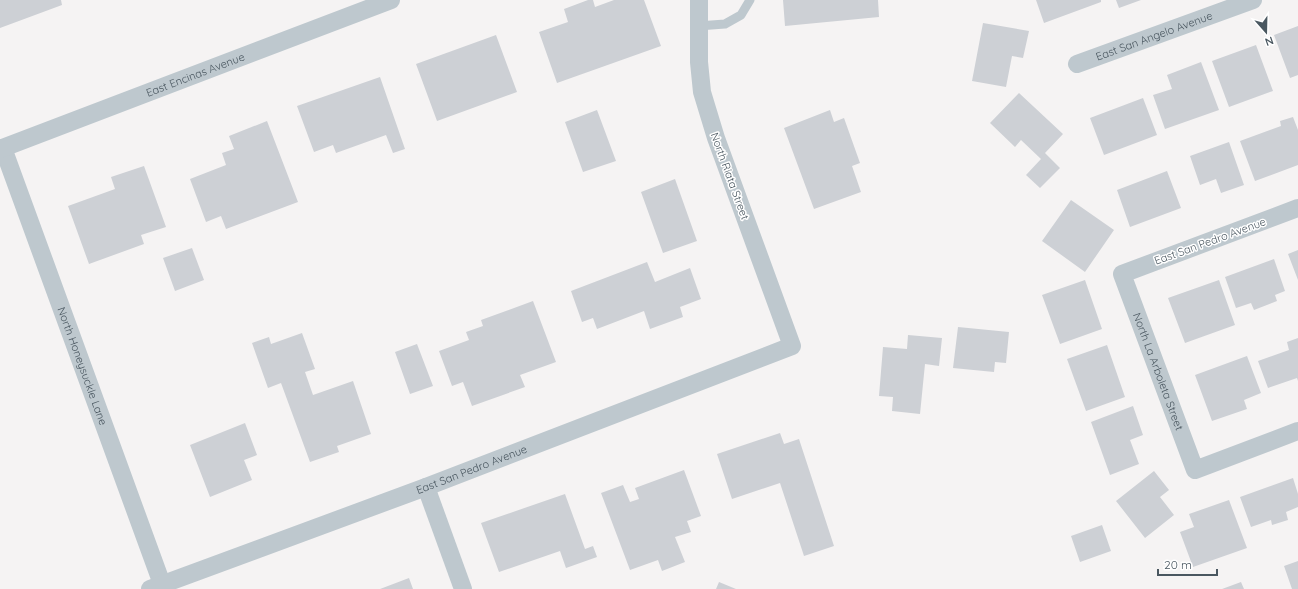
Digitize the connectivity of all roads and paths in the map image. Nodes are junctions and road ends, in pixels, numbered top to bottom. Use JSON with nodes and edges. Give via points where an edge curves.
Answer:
{"nodes":[{"id":1,"x":391,"y":0,"type":"edge"},
{"id":2,"x":699,"y":0,"type":"edge"},
{"id":3,"x":750,"y":0,"type":"edge"},
{"id":4,"x":1253,"y":0,"type":"edge"},
{"id":5,"x":698,"y":26,"type":"junction"},
{"id":6,"x":1077,"y":64,"type":"dead end"},
{"id":7,"x":2,"y":149,"type":"edge"},
{"id":8,"x":1298,"y":208,"type":"edge"},
{"id":9,"x":1122,"y":274,"type":"joint"},
{"id":10,"x":792,"y":346,"type":"joint"},
{"id":11,"x":1298,"y":431,"type":"edge"},
{"id":12,"x":426,"y":487,"type":"junction"},
{"id":13,"x":156,"y":587,"type":"edge"},
{"id":14,"x":463,"y":589,"type":"edge"}],
"edges":[{"from":1,"to":7,"type":"street","name":"East Encinas Avenue"},
{"from":2,"to":5,"type":"street","name":"North Riata Street"},
{"from":3,"to":5,"type":"lane","via":[[741,15],[724,24]]},
{"from":4,"to":6,"type":"street","name":"East San Angelo Avenue"},
{"from":5,"to":10,"type":"street","name":"North Riata Street","via":[[702,92],[716,138]]},
{"from":7,"to":13,"type":"street","name":"North Honeysuckle Lane"},
{"from":8,"to":9,"type":"street","name":"East San Pedro Avenue"},
{"from":9,"to":11,"type":"street","name":"North La Arboleta Street","via":[[1195,470]]},
{"from":10,"to":12,"type":"street","name":"East San Pedro Avenue"},
{"from":12,"to":13,"type":"street","name":"East San Pedro Avenue"},
{"from":12,"to":14,"type":"street"}]}
